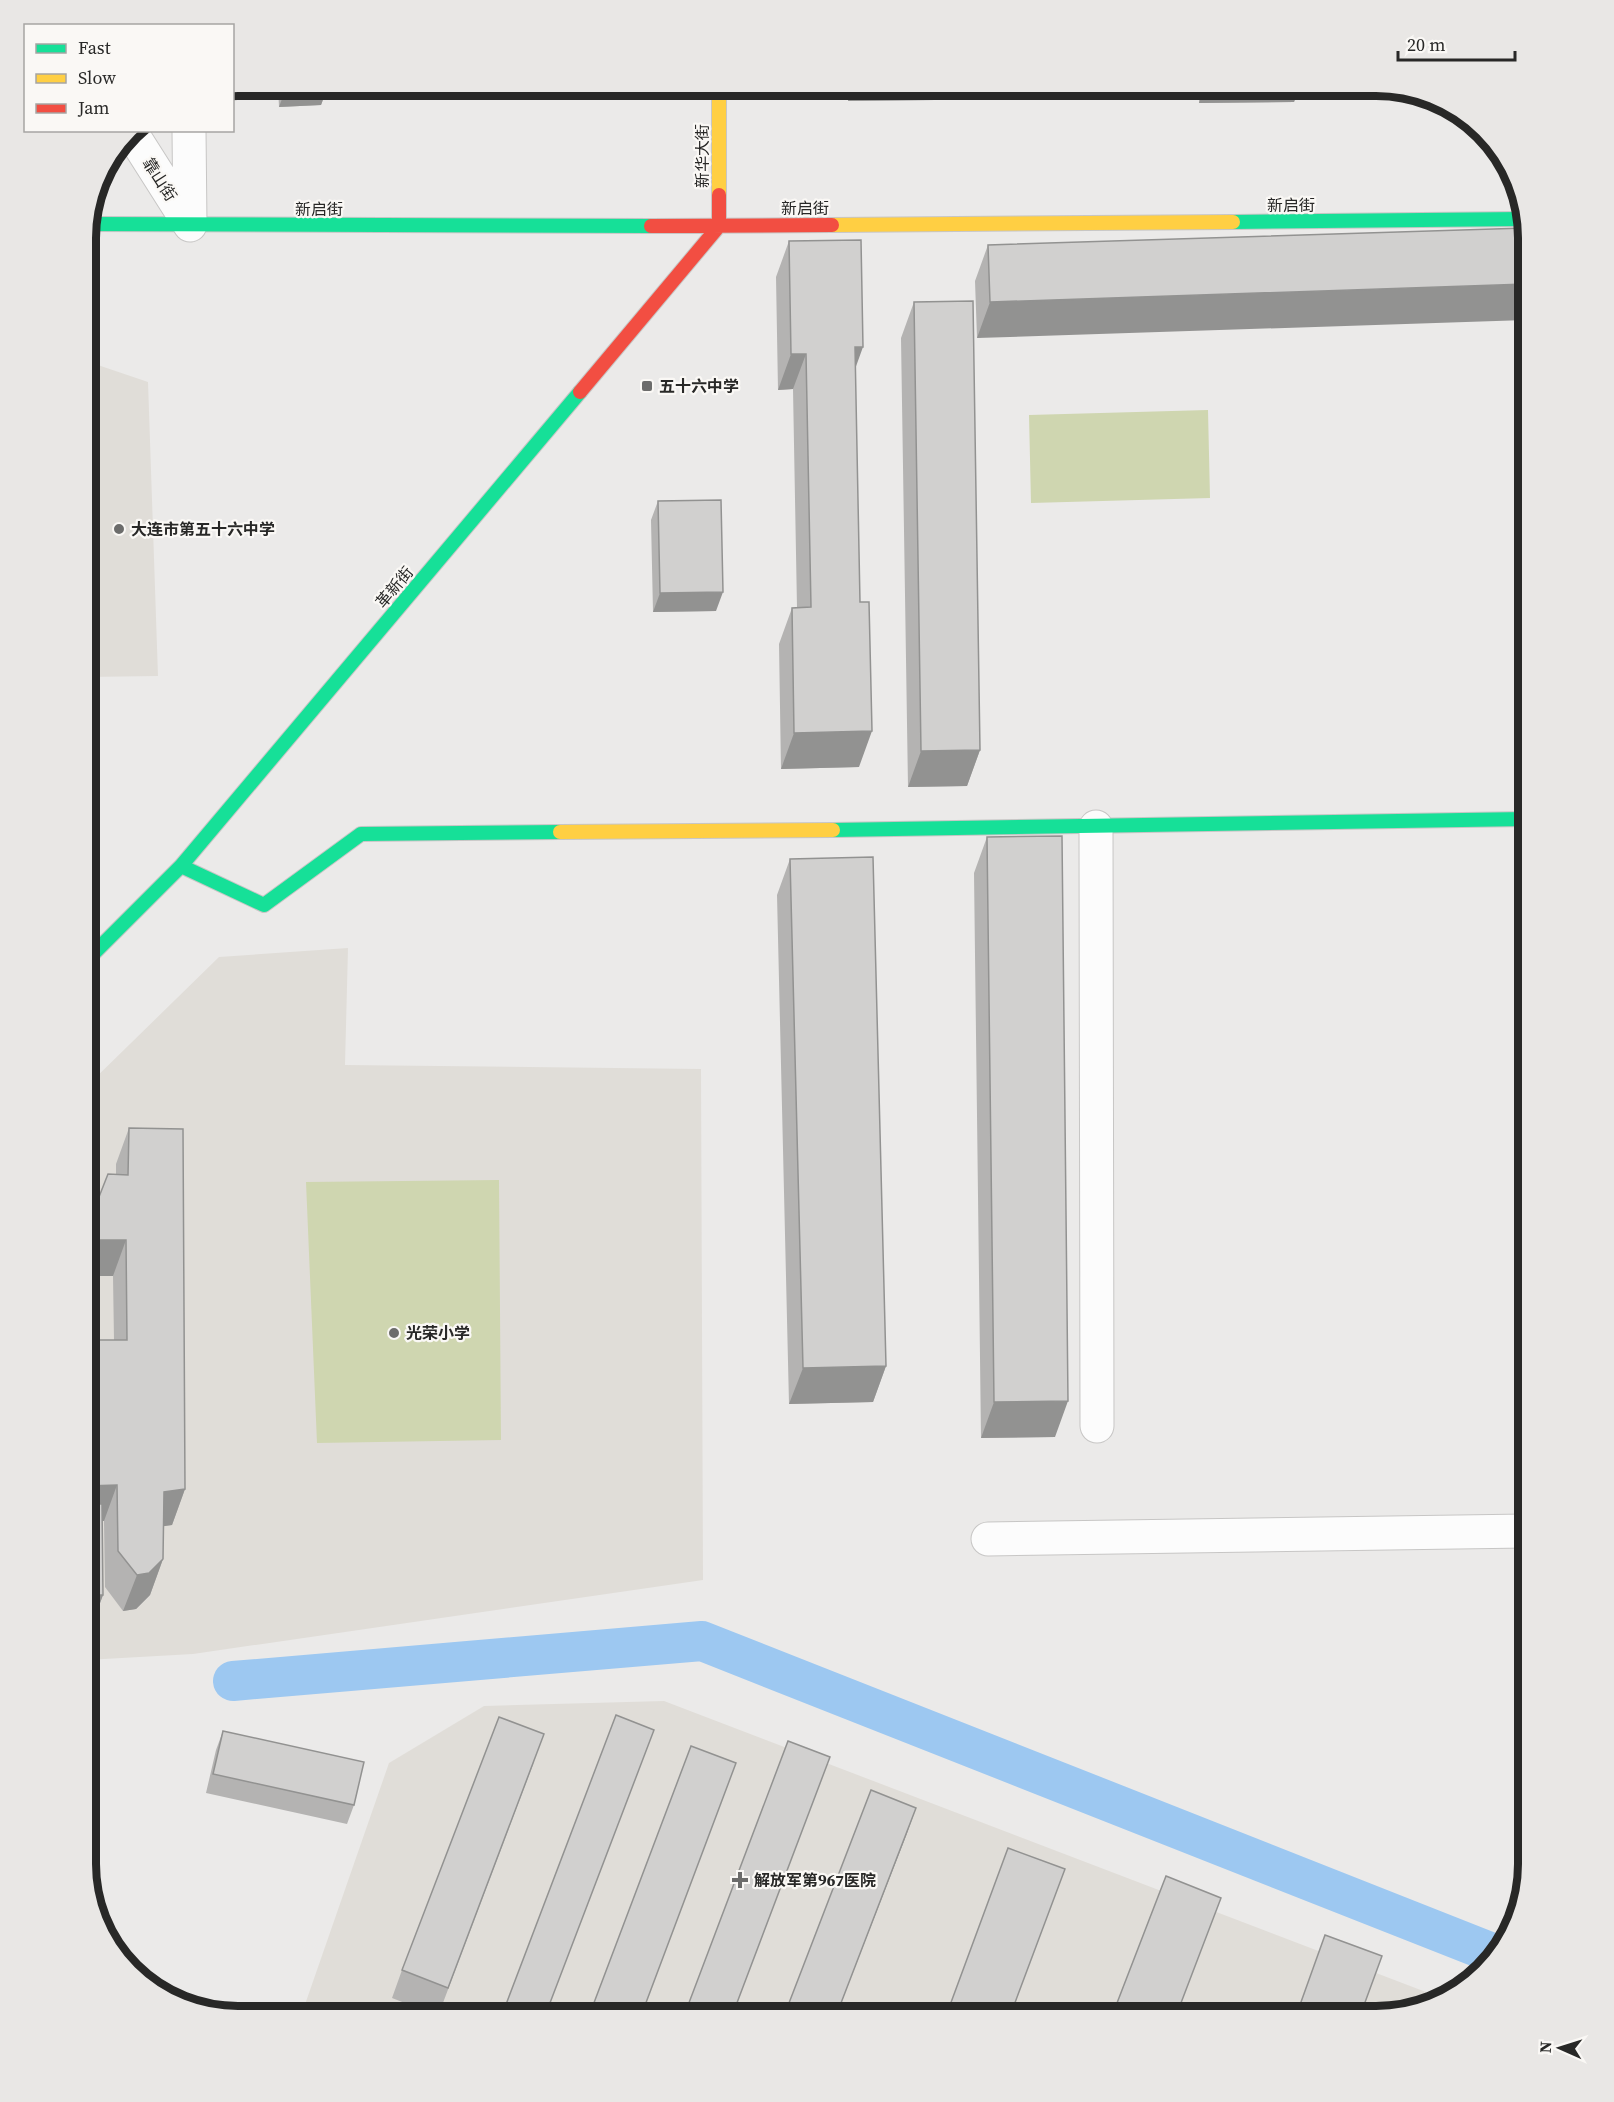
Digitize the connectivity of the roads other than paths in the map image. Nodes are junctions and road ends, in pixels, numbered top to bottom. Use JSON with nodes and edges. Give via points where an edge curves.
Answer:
{"nodes":[{"id":1,"x":719,"y":96,"type":"edge"},
{"id":2,"x":189,"y":132,"type":"edge"},
{"id":3,"x":136,"y":139,"type":"edge"},
{"id":4,"x":1517,"y":219,"type":"edge"},
{"id":5,"x":97,"y":224,"type":"edge"},
{"id":6,"x":190,"y":225,"type":"junction"},
{"id":7,"x":719,"y":226,"type":"junction"},
{"id":8,"x":1518,"y":819,"type":"edge"},
{"id":9,"x":1096,"y":828,"type":"junction"},
{"id":10,"x":181,"y":866,"type":"junction"},
{"id":11,"x":96,"y":951,"type":"edge"},
{"id":12,"x":1097,"y":1426,"type":"dead end"},
{"id":13,"x":1518,"y":1531,"type":"edge"},
{"id":14,"x":988,"y":1539,"type":"dead end"}],
"edges":[{"from":1,"to":7,"type":"street","name":"新华大街"},
{"from":2,"to":6,"type":"street"},
{"from":3,"to":6,"type":"street","name":"靠山街"},
{"from":4,"to":7,"type":"street","name":"新启街"},
{"from":5,"to":6,"type":"street","name":"新启街"},
{"from":6,"to":7,"type":"street","name":"新启街"},
{"from":7,"to":10,"type":"street","name":"革新街"},
{"from":8,"to":9,"type":"street"},
{"from":9,"to":10,"type":"street","via":[[361,834],[264,905]]},
{"from":9,"to":12,"type":"street"},
{"from":10,"to":11,"type":"street","name":"革新街"},
{"from":13,"to":14,"type":"street"}]}
